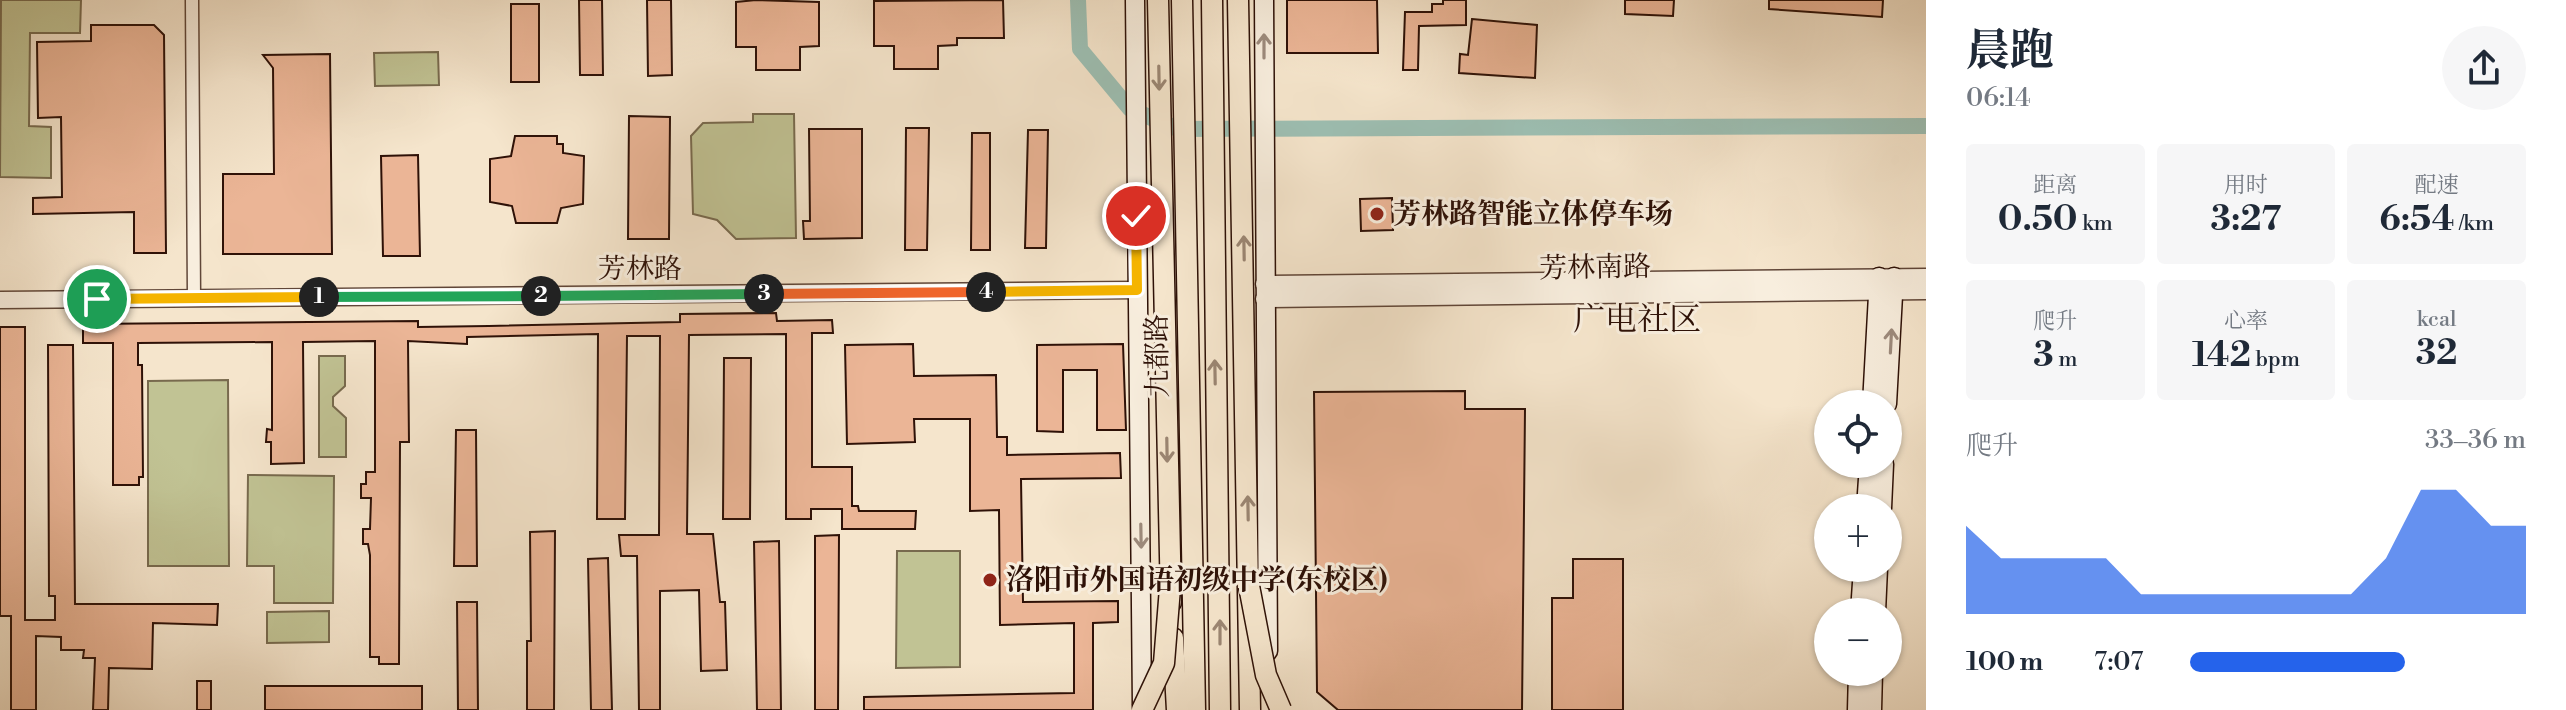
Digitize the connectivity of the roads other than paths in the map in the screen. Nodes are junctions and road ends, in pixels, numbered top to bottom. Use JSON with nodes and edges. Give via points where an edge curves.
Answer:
{"nodes":[{"id":1,"x":192,"y":0,"type":"edge"},
{"id":2,"x":1135,"y":0,"type":"edge"},
{"id":3,"x":1158,"y":0,"type":"edge"},
{"id":4,"x":1182,"y":0,"type":"edge"},
{"id":5,"x":1212,"y":0,"type":"edge"},
{"id":6,"x":1238,"y":0,"type":"edge"},
{"id":7,"x":1264,"y":0,"type":"edge"},
{"id":8,"x":1926,"y":277,"type":"edge"},
{"id":9,"x":1886,"y":284,"type":"junction"},
{"id":10,"x":1136,"y":286,"type":"junction"},
{"id":11,"x":0,"y":290,"type":"edge"},
{"id":12,"x":1926,"y":291,"type":"edge"},
{"id":13,"x":1264,"y":292,"type":"junction"},
{"id":14,"x":193,"y":293,"type":"junction"},
{"id":15,"x":0,"y":300,"type":"edge"},
{"id":16,"x":1874,"y":390,"type":"edge"},
{"id":17,"x":1887,"y":390,"type":"edge"},
{"id":18,"x":1249,"y":586,"type":"junction"},
{"id":19,"x":1170,"y":588,"type":"junction"},
{"id":20,"x":1858,"y":686,"type":"edge"},
{"id":21,"x":1873,"y":686,"type":"edge"},
{"id":22,"x":1142,"y":710,"type":"edge"},
{"id":23,"x":1177,"y":710,"type":"edge"},
{"id":24,"x":1195,"y":710,"type":"edge"},
{"id":25,"x":1220,"y":710,"type":"edge"},
{"id":26,"x":1250,"y":710,"type":"edge"},
{"id":27,"x":1268,"y":710,"type":"edge"},
{"id":28,"x":1281,"y":710,"type":"edge"},
{"id":29,"x":1857,"y":710,"type":"edge"},
{"id":30,"x":1872,"y":710,"type":"edge"}],
"edges":[{"from":1,"to":14,"type":"street"},
{"from":2,"to":10,"type":"main road","name":"九都路"},
{"from":3,"to":19,"type":"main road","one_way":true},
{"from":4,"to":24,"type":"main road","name":"九都路"},
{"from":25,"to":5,"type":"main road","name":"九都路","one_way":true},
{"from":18,"to":6,"type":"main road","one_way":true},
{"from":13,"to":7,"type":"main road","one_way":true},
{"from":8,"to":9,"type":"street","name":"芳林南路"},
{"from":9,"to":12,"type":"street","name":"芳林南路"},
{"from":9,"to":13,"type":"street","name":"芳林南路"},
{"from":9,"to":16,"type":"main road"},
{"from":17,"to":9,"type":"main road","one_way":true},
{"from":10,"to":14,"type":"street","name":"芳林路"},
{"from":10,"to":22,"type":"main road","name":"九都路","one_way":true},
{"from":11,"to":14,"type":"street","name":"芳林路"},
{"from":13,"to":27,"type":"main road"},
{"from":14,"to":15,"type":"street","name":"芳林路"},
{"from":18,"to":26,"type":"main road","bridge":true},
{"from":18,"to":28,"type":"main road","bridge":true,"via":[[1266,675]]},
{"from":19,"to":22,"type":"main road","bridge":true,"via":[[1164,663]]},
{"from":19,"to":23,"type":"main road","bridge":true},
{"from":20,"to":29,"type":"main road"},
{"from":21,"to":30,"type":"main road"}]}
